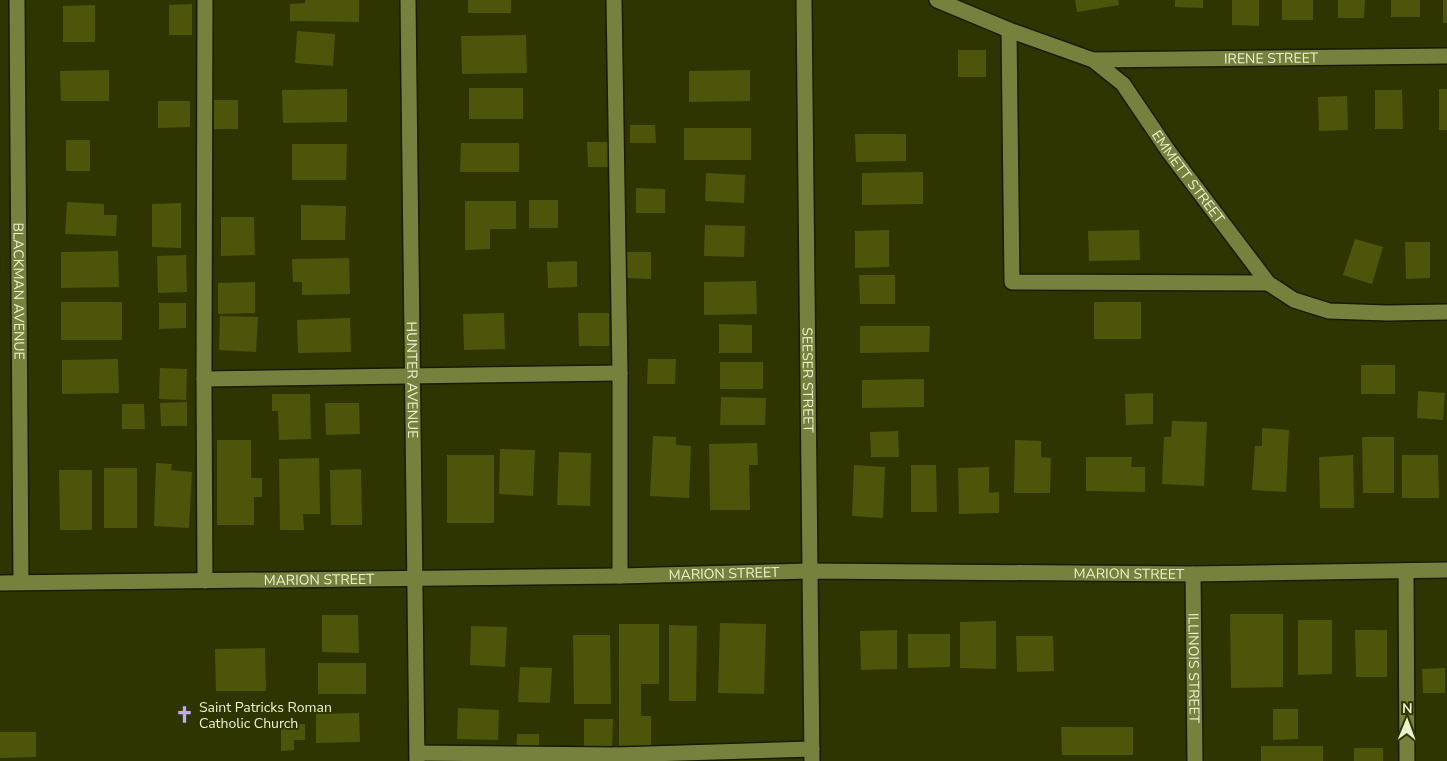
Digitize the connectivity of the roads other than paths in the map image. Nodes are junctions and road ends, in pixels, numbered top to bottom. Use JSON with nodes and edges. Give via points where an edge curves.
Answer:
{"nodes":[{"id":1,"x":17,"y":0,"type":"edge"},
{"id":2,"x":205,"y":0,"type":"edge"},
{"id":3,"x":408,"y":0,"type":"edge"},
{"id":4,"x":614,"y":0,"type":"edge"},
{"id":5,"x":804,"y":0,"type":"edge"},
{"id":6,"x":937,"y":0,"type":"edge"},
{"id":7,"x":1009,"y":30,"type":"junction"},
{"id":8,"x":1447,"y":56,"type":"edge"},
{"id":9,"x":1093,"y":60,"type":"junction"},
{"id":10,"x":1268,"y":283,"type":"junction"},
{"id":11,"x":1447,"y":312,"type":"edge"},
{"id":12,"x":620,"y":373,"type":"junction"},
{"id":13,"x":412,"y":376,"type":"junction"},
{"id":14,"x":204,"y":379,"type":"junction"},
{"id":15,"x":1447,"y":570,"type":"edge"},
{"id":16,"x":810,"y":571,"type":"junction"},
{"id":17,"x":1406,"y":571,"type":"junction"},
{"id":18,"x":1193,"y":574,"type":"junction"},
{"id":19,"x":620,"y":576,"type":"junction"},
{"id":20,"x":415,"y":578,"type":"junction"},
{"id":21,"x":205,"y":581,"type":"junction"},
{"id":22,"x":21,"y":582,"type":"junction"},
{"id":23,"x":0,"y":583,"type":"edge"},
{"id":24,"x":812,"y":755,"type":"edge"},
{"id":25,"x":417,"y":757,"type":"edge"},
{"id":26,"x":616,"y":758,"type":"edge"},
{"id":27,"x":1195,"y":761,"type":"edge"},
{"id":28,"x":1407,"y":761,"type":"edge"}],
"edges":[{"from":1,"to":22,"type":"street","name":"BLACKMAN AVENUE"},
{"from":2,"to":14,"type":"street"},
{"from":3,"to":13,"type":"street","name":"HUNTER AVENUE"},
{"from":4,"to":12,"type":"street"},
{"from":5,"to":16,"type":"street","name":"SEESER STREET"},
{"from":6,"to":7,"type":"street","name":"EMMETT STREET"},
{"from":7,"to":9,"type":"street","name":"EMMETT STREET"},
{"from":7,"to":10,"type":"street","via":[[1012,282]]},
{"from":8,"to":9,"type":"street","name":"IRENE STREET"},
{"from":9,"to":10,"type":"street","name":"EMMETT STREET","via":[[1122,84]]},
{"from":10,"to":11,"type":"street","name":"EMMETT STREET","via":[[1294,300],[1329,312]]},
{"from":12,"to":13,"type":"street"},
{"from":12,"to":19,"type":"street"},
{"from":13,"to":14,"type":"street"},
{"from":13,"to":20,"type":"street","name":"HUNTER AVENUE"},
{"from":14,"to":21,"type":"street"},
{"from":15,"to":17,"type":"street","name":"MARION STREET"},
{"from":16,"to":18,"type":"street","name":"MARION STREET"},
{"from":16,"to":19,"type":"street","name":"MARION STREET"},
{"from":16,"to":24,"type":"street","name":"SEESER STREET"},
{"from":17,"to":18,"type":"street","name":"MARION STREET"},
{"from":17,"to":28,"type":"street"},
{"from":18,"to":27,"type":"street","name":"ILLINOIS STREET"},
{"from":19,"to":20,"type":"street","name":"MARION STREET"},
{"from":20,"to":21,"type":"street","name":"MARION STREET"},
{"from":20,"to":25,"type":"street","name":"HUNTER AVENUE"},
{"from":21,"to":22,"type":"street","name":"MARION STREET"},
{"from":22,"to":23,"type":"street","name":"MARION STREET"},
{"from":24,"to":26,"type":"street"},
{"from":25,"to":26,"type":"street"}]}
